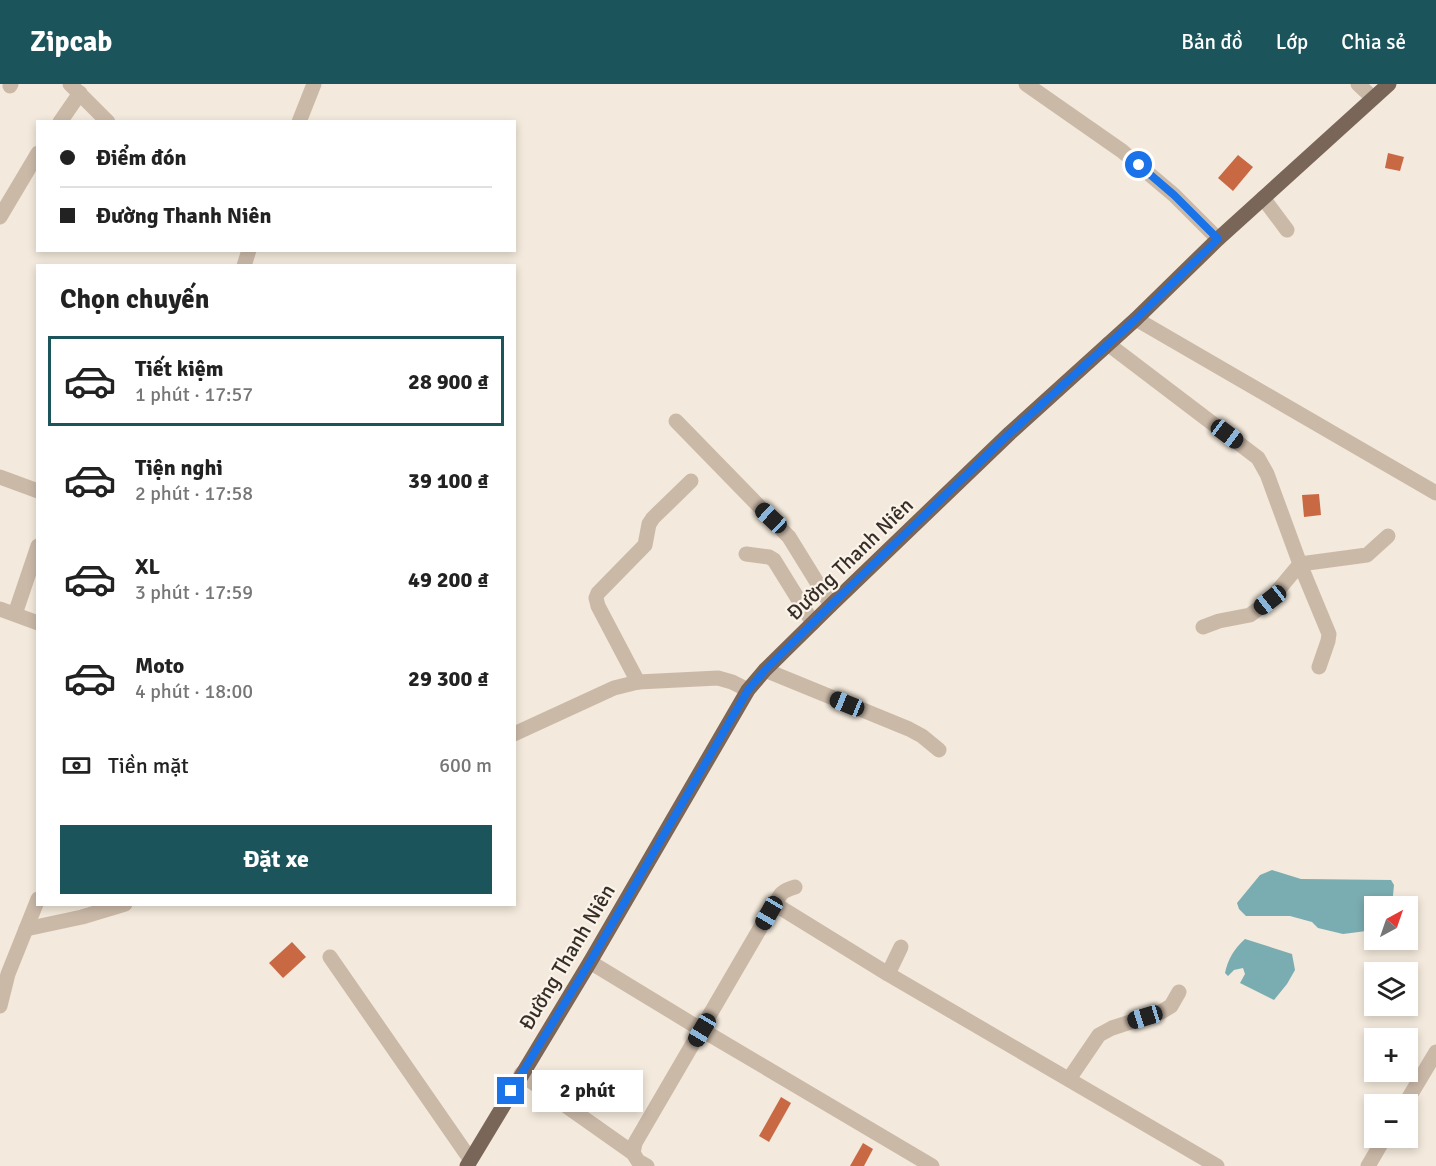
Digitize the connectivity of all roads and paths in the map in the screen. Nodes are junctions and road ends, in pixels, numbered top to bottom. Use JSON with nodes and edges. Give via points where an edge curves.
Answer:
{"nodes":[{"id":1,"x":314,"y":84,"type":"edge"},
{"id":2,"x":1026,"y":84,"type":"edge"},
{"id":3,"x":1358,"y":84,"type":"edge"},
{"id":4,"x":1389,"y":84,"type":"edge"},
{"id":5,"x":75,"y":89,"type":"edge"},
{"id":6,"x":1372,"y":98,"type":"junction"},
{"id":7,"x":61,"y":120,"type":"edge"},
{"id":8,"x":106,"y":120,"type":"edge"},
{"id":9,"x":300,"y":120,"type":"edge"},
{"id":10,"x":36,"y":156,"type":"edge"},
{"id":11,"x":1263,"y":198,"type":"junction"},
{"id":12,"x":0,"y":217,"type":"edge"},
{"id":13,"x":1287,"y":230,"type":"dead end"},
{"id":14,"x":1218,"y":239,"type":"junction"},
{"id":15,"x":1136,"y":319,"type":"junction"},
{"id":16,"x":1108,"y":344,"type":"junction"},
{"id":17,"x":676,"y":421,"type":"dead end"},
{"id":18,"x":0,"y":477,"type":"edge"},
{"id":19,"x":691,"y":481,"type":"dead end"},
{"id":20,"x":36,"y":490,"type":"edge"},
{"id":21,"x":1436,"y":493,"type":"edge"},
{"id":22,"x":1388,"y":536,"type":"dead end"},
{"id":23,"x":36,"y":552,"type":"edge"},
{"id":24,"x":746,"y":554,"type":"dead end"},
{"id":25,"x":1300,"y":564,"type":"junction"},
{"id":26,"x":831,"y":605,"type":"junction"},
{"id":27,"x":0,"y":609,"type":"edge"},
{"id":28,"x":15,"y":614,"type":"junction"},
{"id":29,"x":36,"y":622,"type":"edge"},
{"id":30,"x":813,"y":623,"type":"junction"},
{"id":31,"x":1203,"y":627,"type":"dead end"},
{"id":32,"x":1319,"y":667,"type":"dead end"},
{"id":33,"x":765,"y":670,"type":"junction"},
{"id":34,"x":638,"y":682,"type":"junction"},
{"id":35,"x":748,"y":690,"type":"junction"},
{"id":36,"x":516,"y":733,"type":"edge"},
{"id":37,"x":939,"y":750,"type":"dead end"},
{"id":38,"x":795,"y":887,"type":"dead end"},
{"id":39,"x":36,"y":904,"type":"edge"},
{"id":40,"x":118,"y":906,"type":"edge"},
{"id":41,"x":774,"y":908,"type":"junction"},
{"id":42,"x":26,"y":929,"type":"junction"},
{"id":43,"x":901,"y":947,"type":"dead end"},
{"id":44,"x":330,"y":957,"type":"dead end"},
{"id":45,"x":590,"y":962,"type":"junction"},
{"id":46,"x":4,"y":972,"type":"edge"},
{"id":47,"x":888,"y":974,"type":"junction"},
{"id":48,"x":1179,"y":992,"type":"dead end"},
{"id":49,"x":0,"y":1006,"type":"edge"},
{"id":50,"x":702,"y":1030,"type":"junction"},
{"id":51,"x":1436,"y":1052,"type":"edge"},
{"id":52,"x":521,"y":1074,"type":"junction"},
{"id":53,"x":1068,"y":1079,"type":"junction"},
{"id":54,"x":1411,"y":1094,"type":"edge"},
{"id":55,"x":1379,"y":1148,"type":"edge"},
{"id":56,"x":633,"y":1153,"type":"junction"},
{"id":57,"x":468,"y":1162,"type":"edge"},
{"id":58,"x":647,"y":1166,"type":"edge"},
{"id":59,"x":932,"y":1166,"type":"edge"},
{"id":60,"x":1217,"y":1166,"type":"edge"},
{"id":61,"x":1368,"y":1166,"type":"edge"}],
"edges":[{"from":1,"to":9,"type":"street"},
{"from":2,"to":14,"type":"street","via":[[1122,151]]},
{"from":3,"to":6,"type":"street"},
{"from":4,"to":6,"type":"main road","name":"Đường Thanh Niên"},
{"from":5,"to":7,"type":"street"},
{"from":5,"to":8,"type":"street"},
{"from":6,"to":11,"type":"main road","name":"Đường Thanh Niên"},
{"from":10,"to":12,"type":"street"},
{"from":11,"to":13,"type":"street"},
{"from":11,"to":14,"type":"main road","name":"Đường Thanh Niên"},
{"from":14,"to":15,"type":"main road","name":"Đường Thanh Niên"},
{"from":15,"to":16,"type":"main road","name":"Đường Thanh Niên"},
{"from":15,"to":21,"type":"street"},
{"from":16,"to":25,"type":"street","via":[[1258,458]]},
{"from":16,"to":26,"type":"main road","name":"Đường Thanh Niên"},
{"from":17,"to":26,"type":"street","via":[[789,537]]},
{"from":18,"to":20,"type":"street"},
{"from":19,"to":34,"type":"street","via":[[653,518],[645,545],[596,598]]},
{"from":22,"to":25,"type":"street","via":[[1366,555]]},
{"from":23,"to":28,"type":"street"},
{"from":24,"to":30,"type":"street","via":[[774,560]]},
{"from":25,"to":31,"type":"street","via":[[1270,600],[1250,615]]},
{"from":25,"to":32,"type":"street","via":[[1329,634]]},
{"from":26,"to":30,"type":"main road","name":"Đường Thanh Niên"},
{"from":27,"to":28,"type":"street"},
{"from":28,"to":29,"type":"street"},
{"from":30,"to":33,"type":"main road","name":"Đường Thanh Niên"},
{"from":33,"to":35,"type":"main road","name":"Đường Thanh Niên"},
{"from":33,"to":37,"type":"street","via":[[909,729]]},
{"from":34,"to":35,"type":"street","via":[[718,678]]},
{"from":34,"to":36,"type":"street","via":[[614,688]]},
{"from":35,"to":45,"type":"main road","name":"Đường Thanh Niên"},
{"from":38,"to":41,"type":"street","via":[[784,890]]},
{"from":39,"to":42,"type":"street"},
{"from":40,"to":42,"type":"street"},
{"from":41,"to":47,"type":"street","via":[[781,908]]},
{"from":41,"to":50,"type":"street"},
{"from":42,"to":46,"type":"street"},
{"from":43,"to":47,"type":"street"},
{"from":44,"to":57,"type":"street"},
{"from":45,"to":50,"type":"street"},
{"from":45,"to":52,"type":"main road","name":"Đường Thanh Niên"},
{"from":46,"to":49,"type":"street"},
{"from":47,"to":53,"type":"street"},
{"from":48,"to":53,"type":"street","via":[[1171,1006],[1161,1012],[1099,1035]]},
{"from":50,"to":56,"type":"street","via":[[635,1143]]},
{"from":50,"to":59,"type":"street"},
{"from":51,"to":54,"type":"street"},
{"from":52,"to":56,"type":"street"},
{"from":52,"to":57,"type":"main road","name":"Đường Thanh Niên"},
{"from":53,"to":60,"type":"street"},
{"from":55,"to":61,"type":"street"},
{"from":56,"to":58,"type":"street"}]}
